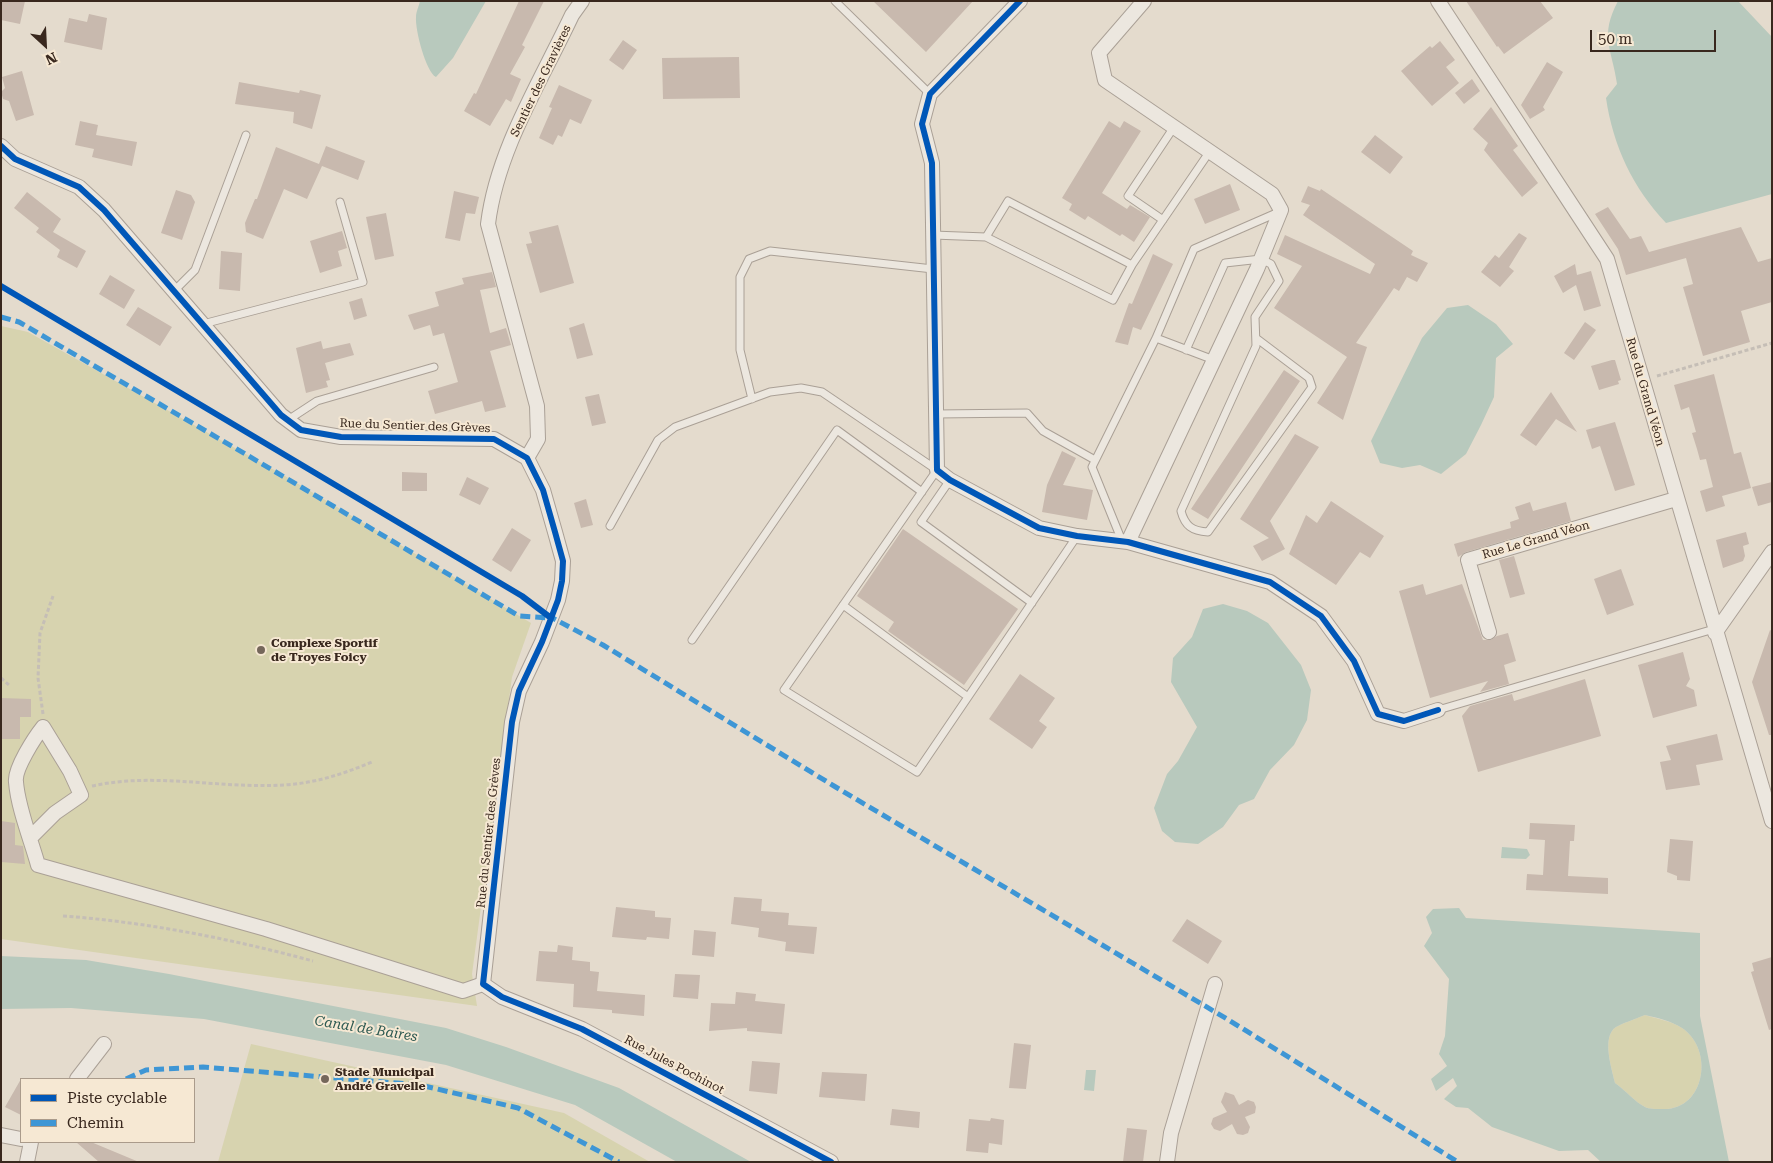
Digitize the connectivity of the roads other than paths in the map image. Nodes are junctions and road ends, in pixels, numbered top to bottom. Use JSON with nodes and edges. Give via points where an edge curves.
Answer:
{"nodes":[{"id":1,"x":582,"y":1,"type":"edge"},
{"id":2,"x":835,"y":1,"type":"edge"},
{"id":3,"x":1020,"y":1,"type":"edge"},
{"id":4,"x":1144,"y":1,"type":"edge"},
{"id":5,"x":1438,"y":1,"type":"edge"},
{"id":6,"x":930,"y":94,"type":"junction"},
{"id":7,"x":1174,"y":127,"type":"junction"},
{"id":8,"x":246,"y":135,"type":"dead end"},
{"id":9,"x":1,"y":146,"type":"edge"},
{"id":10,"x":1210,"y":151,"type":"junction"},
{"id":11,"x":340,"y":202,"type":"dead end"},
{"id":12,"x":1281,"y":210,"type":"junction"},
{"id":13,"x":1162,"y":220,"type":"junction"},
{"id":14,"x":933,"y":235,"type":"junction"},
{"id":15,"x":986,"y":237,"type":"junction"},
{"id":16,"x":1260,"y":259,"type":"junction"},
{"id":17,"x":1132,"y":265,"type":"junction"},
{"id":18,"x":934,"y":269,"type":"junction"},
{"id":19,"x":174,"y":291,"type":"junction"},
{"id":20,"x":203,"y":324,"type":"junction"},
{"id":21,"x":1156,"y":338,"type":"junction"},
{"id":22,"x":1256,"y":338,"type":"junction"},
{"id":23,"x":1186,"y":350,"type":"junction"},
{"id":24,"x":1214,"y":360,"type":"junction"},
{"id":25,"x":434,"y":367,"type":"dead end"},
{"id":26,"x":752,"y":398,"type":"junction"},
{"id":27,"x":936,"y":414,"type":"junction"},
{"id":28,"x":288,"y":420,"type":"junction"},
{"id":29,"x":527,"y":458,"type":"junction"},
{"id":30,"x":1095,"y":460,"type":"junction"},
{"id":31,"x":937,"y":470,"type":"junction"},
{"id":32,"x":950,"y":480,"type":"junction"},
{"id":33,"x":922,"y":492,"type":"junction"},
{"id":34,"x":1676,"y":499,"type":"junction"},
{"id":35,"x":610,"y":526,"type":"dead end"},
{"id":36,"x":1077,"y":536,"type":"junction"},
{"id":37,"x":1125,"y":542,"type":"junction"},
{"id":38,"x":1772,"y":552,"type":"edge"},
{"id":39,"x":1032,"y":603,"type":"junction"},
{"id":40,"x":843,"y":605,"type":"junction"},
{"id":41,"x":1714,"y":631,"type":"junction"},
{"id":42,"x":1489,"y":632,"type":"dead end"},
{"id":43,"x":692,"y":640,"type":"dead end"},
{"id":44,"x":968,"y":697,"type":"junction"},
{"id":45,"x":1438,"y":710,"type":"joint"},
{"id":46,"x":1772,"y":821,"type":"edge"},
{"id":47,"x":30,"y":838,"type":"junction"},
{"id":48,"x":483,"y":984,"type":"junction"},
{"id":49,"x":1215,"y":984,"type":"dead end"},
{"id":50,"x":104,"y":1044,"type":"dead end"},
{"id":51,"x":78,"y":1078,"type":"edge"},
{"id":52,"x":1,"y":1135,"type":"edge"},
{"id":53,"x":20,"y":1139,"type":"edge"},
{"id":54,"x":31,"y":1143,"type":"edge"},
{"id":55,"x":26,"y":1162,"type":"edge"},
{"id":56,"x":831,"y":1162,"type":"edge"},
{"id":57,"x":1167,"y":1162,"type":"edge"}],
"edges":[{"from":1,"to":29,"type":"street","name":"Sentier des Gravières","via":[[572,15],[502,161],[488,224],[537,406],[538,439]]},
{"from":2,"to":6,"type":"lane"},
{"from":3,"to":6,"type":"street"},
{"from":4,"to":7,"type":"street","via":[[1099,53],[1105,80]]},
{"from":5,"to":34,"type":"street","name":"Rue du Grand Véon","via":[[1607,259]]},
{"from":6,"to":14,"type":"street","via":[[922,124],[932,163]]},
{"from":7,"to":10,"type":"street"},
{"from":7,"to":13,"type":"lane","via":[[1128,196]]},
{"from":8,"to":19,"type":"lane","via":[[195,270]]},
{"from":9,"to":19,"type":"street","name":"Rue du Sentier des Grèves","via":[[15,159],[79,187],[104,210]]},
{"from":10,"to":12,"type":"street","via":[[1272,194]]},
{"from":10,"to":13,"type":"lane"},
{"from":11,"to":20,"type":"lane","via":[[363,282]]},
{"from":12,"to":16,"type":"street"},
{"from":12,"to":21,"type":"lane","via":[[1194,249]]},
{"from":13,"to":17,"type":"lane"},
{"from":14,"to":15,"type":"lane"},
{"from":14,"to":18,"type":"street"},
{"from":15,"to":17,"type":"lane","via":[[1113,300]]},
{"from":15,"to":17,"type":"lane","via":[[1008,201]]},
{"from":16,"to":22,"type":"lane","via":[[1271,264],[1279,281],[1255,317]]},
{"from":16,"to":23,"type":"lane","via":[[1225,264]]},
{"from":16,"to":24,"type":"street"},
{"from":18,"to":26,"type":"lane","via":[[770,251],[749,259],[740,277],[740,350]]},
{"from":18,"to":27,"type":"street"},
{"from":19,"to":20,"type":"street","name":"Rue du Sentier des Grèves"},
{"from":20,"to":28,"type":"street","name":"Rue du Sentier des Grèves"},
{"from":21,"to":23,"type":"lane"},
{"from":21,"to":30,"type":"lane"},
{"from":22,"to":22,"type":"lane","via":[[1310,378],[1312,387],[1208,532],[1194,531],[1184,522],[1181,511],[1256,346]]},
{"from":23,"to":24,"type":"lane"},
{"from":24,"to":37,"type":"street"},
{"from":25,"to":28,"type":"lane","via":[[317,401]]},
{"from":26,"to":31,"type":"lane","via":[[801,388],[822,392]]},
{"from":26,"to":35,"type":"lane","via":[[676,427],[658,440]]},
{"from":27,"to":30,"type":"lane","via":[[1027,412],[1043,431]]},
{"from":27,"to":31,"type":"street"},
{"from":28,"to":29,"type":"street","name":"Rue du Sentier des Grèves","via":[[301,430],[342,437],[494,439]]},
{"from":29,"to":48,"type":"street","name":"Rue du Sentier des Grèves","via":[[543,490],[555,532],[563,561],[562,581],[545,634],[519,691],[512,722]]},
{"from":30,"to":37,"type":"lane","via":[[1092,467]]},
{"from":31,"to":32,"type":"street"},
{"from":31,"to":33,"type":"lane"},
{"from":32,"to":36,"type":"street","via":[[1040,528]]},
{"from":32,"to":39,"type":"lane","via":[[921,522]]},
{"from":33,"to":40,"type":"lane"},
{"from":33,"to":43,"type":"lane","via":[[837,430]]},
{"from":34,"to":41,"type":"street","name":"Rue du Grand Véon"},
{"from":34,"to":42,"type":"street","name":"Rue Le Grand Véon","via":[[1468,560]]},
{"from":36,"to":37,"type":"street"},
{"from":36,"to":39,"type":"lane"},
{"from":37,"to":45,"type":"street","via":[[1270,582],[1321,616],[1354,662],[1378,714],[1404,721]]},
{"from":38,"to":41,"type":"street"},
{"from":39,"to":44,"type":"lane"},
{"from":40,"to":44,"type":"lane"},
{"from":40,"to":44,"type":"lane","via":[[784,690],[917,772]]},
{"from":41,"to":45,"type":"lane"},
{"from":41,"to":46,"type":"street","name":"Rue du Grand Véon"},
{"from":47,"to":47,"type":"street","via":[[15,780],[31,741],[44,727],[81,795],[55,812]]},
{"from":47,"to":48,"type":"street","via":[[38,865],[266,929],[463,991]]},
{"from":48,"to":56,"type":"street","name":"Rue Jules Pochinot","via":[[502,997],[582,1029]]},
{"from":49,"to":57,"type":"street","via":[[1171,1133]]},
{"from":50,"to":51,"type":"street"},
{"from":52,"to":53,"type":"street"},
{"from":54,"to":55,"type":"street"}]}
